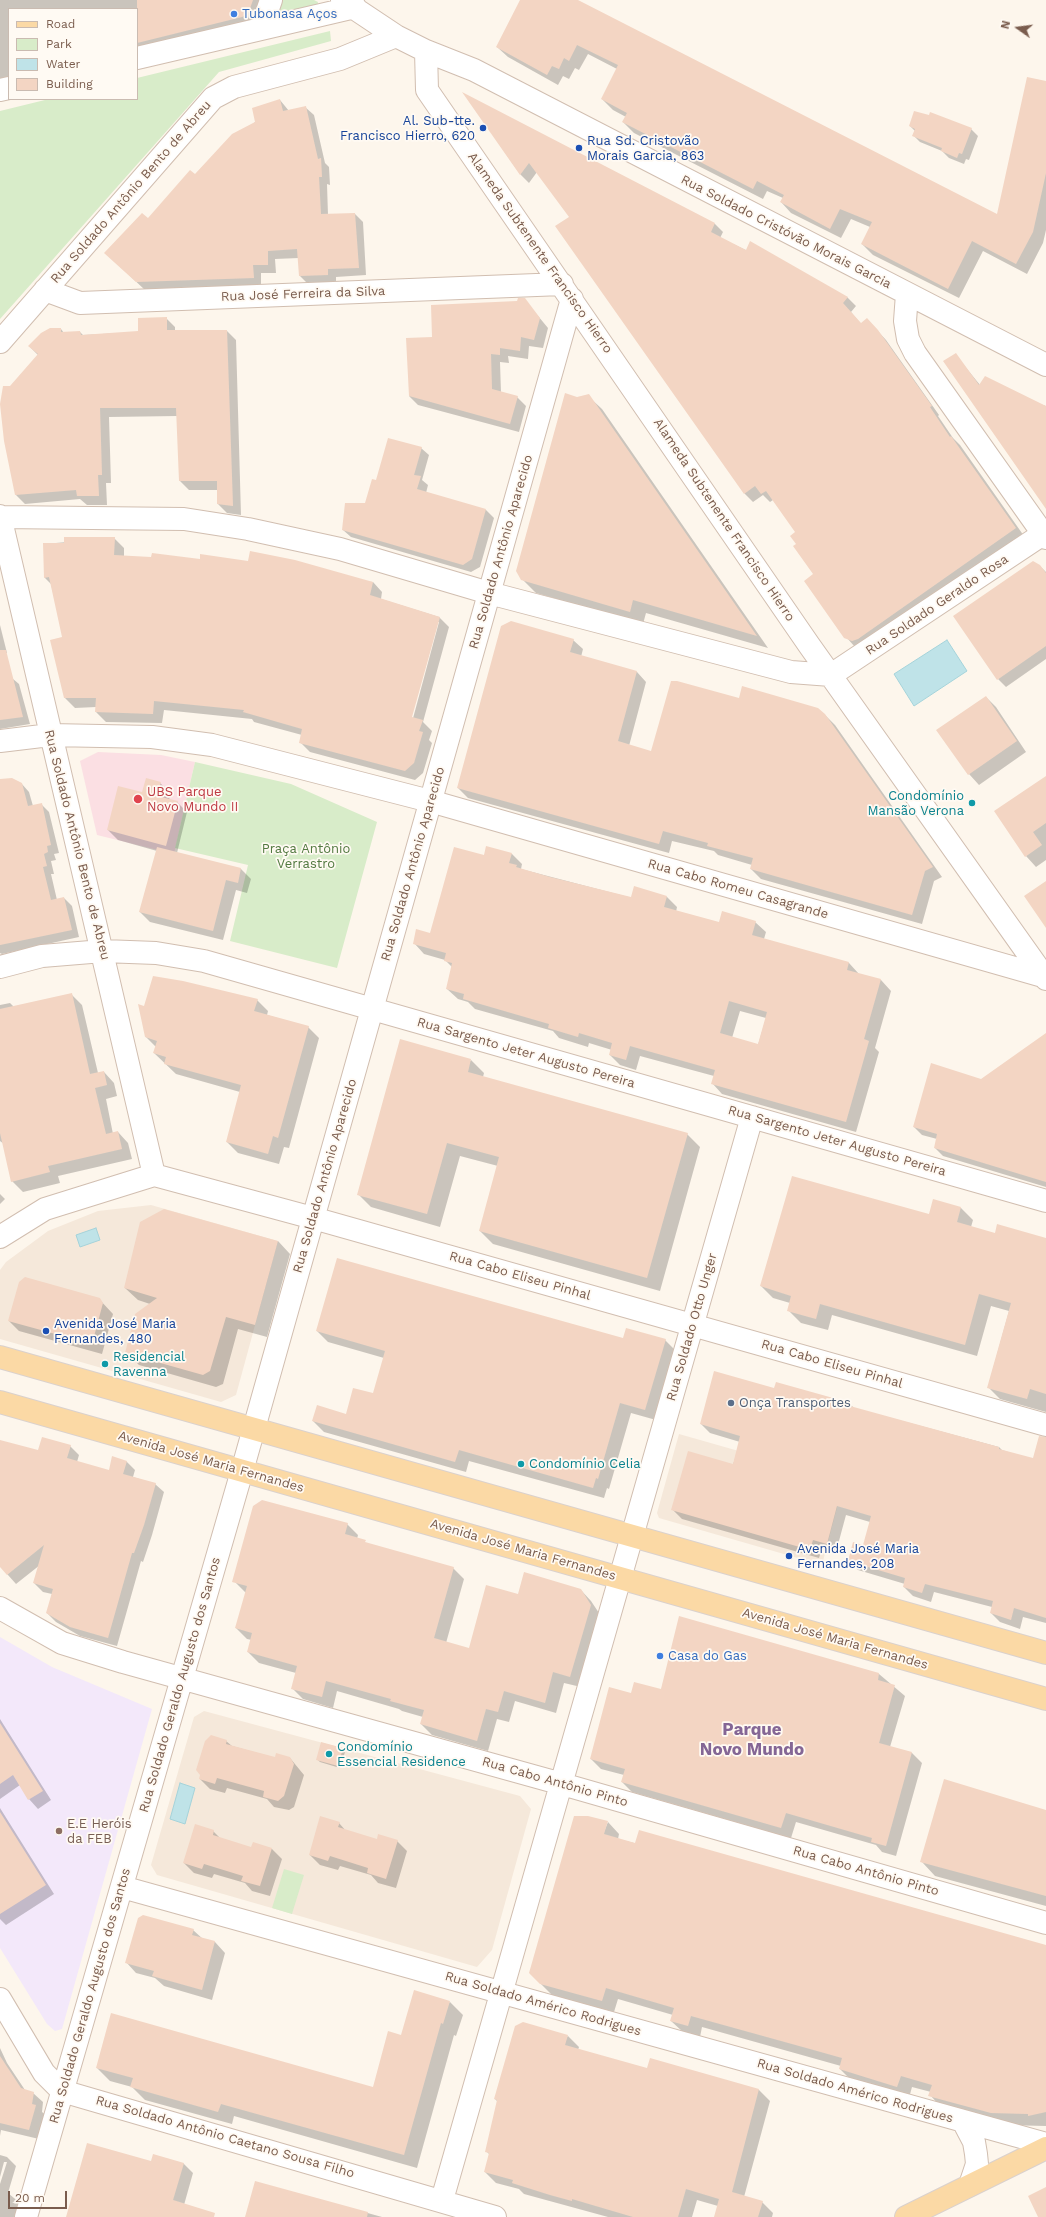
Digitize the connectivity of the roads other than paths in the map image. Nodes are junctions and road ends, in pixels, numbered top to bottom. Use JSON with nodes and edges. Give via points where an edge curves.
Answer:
{"nodes":[{"id":1,"x":271,"y":0,"type":"edge"},
{"id":2,"x":349,"y":4,"type":"edge"},
{"id":3,"x":261,"y":29,"type":"junction"},
{"id":4,"x":396,"y":36,"type":"junction"},
{"id":5,"x":426,"y":51,"type":"junction"},
{"id":6,"x":138,"y":58,"type":"edge"},
{"id":7,"x":45,"y":290,"type":"junction"},
{"id":8,"x":567,"y":291,"type":"junction"},
{"id":9,"x":907,"y":294,"type":"junction"},
{"id":10,"x":0,"y":342,"type":"edge"},
{"id":11,"x":1046,"y":365,"type":"edge"},
{"id":12,"x":0,"y":516,"type":"edge"},
{"id":13,"x":1045,"y":536,"type":"edge"},
{"id":14,"x":489,"y":593,"type":"junction"},
{"id":15,"x":831,"y":675,"type":"junction"},
{"id":16,"x":50,"y":735,"type":"junction"},
{"id":17,"x":0,"y":741,"type":"edge"},
{"id":18,"x":430,"y":802,"type":"junction"},
{"id":19,"x":103,"y":951,"type":"junction"},
{"id":20,"x":0,"y":967,"type":"edge"},
{"id":21,"x":1045,"y":977,"type":"edge"},
{"id":22,"x":372,"y":1009,"type":"junction"},
{"id":23,"x":752,"y":1117,"type":"junction"},
{"id":24,"x":154,"y":1175,"type":"junction"},
{"id":25,"x":1046,"y":1201,"type":"edge"},
{"id":26,"x":313,"y":1218,"type":"junction"},
{"id":27,"x":0,"y":1237,"type":"edge"},
{"id":28,"x":693,"y":1325,"type":"junction"},
{"id":29,"x":0,"y":1357,"type":"edge"},
{"id":30,"x":0,"y":1402,"type":"edge"},
{"id":31,"x":1046,"y":1425,"type":"edge"},
{"id":32,"x":254,"y":1429,"type":"junction"},
{"id":33,"x":242,"y":1470,"type":"junction"},
{"id":34,"x":632,"y":1536,"type":"junction"},
{"id":35,"x":620,"y":1578,"type":"junction"},
{"id":36,"x":0,"y":1608,"type":"edge"},
{"id":37,"x":1046,"y":1653,"type":"edge"},
{"id":38,"x":181,"y":1679,"type":"junction"},
{"id":39,"x":1046,"y":1698,"type":"edge"},
{"id":40,"x":562,"y":1784,"type":"junction"},
{"id":41,"x":122,"y":1887,"type":"junction"},
{"id":42,"x":1046,"y":1923,"type":"edge"},
{"id":43,"x":502,"y":1993,"type":"junction"},
{"id":44,"x":0,"y":1999,"type":"edge"},
{"id":45,"x":62,"y":2091,"type":"junction"},
{"id":46,"x":963,"y":2121,"type":"junction"},
{"id":47,"x":1046,"y":2144,"type":"edge"},
{"id":48,"x":1046,"y":2148,"type":"edge"},
{"id":49,"x":970,"y":2185,"type":"junction"},
{"id":50,"x":442,"y":2200,"type":"junction"},
{"id":51,"x":26,"y":2217,"type":"edge"},
{"id":52,"x":495,"y":2217,"type":"edge"},
{"id":53,"x":906,"y":2217,"type":"edge"}],
"edges":[{"from":1,"to":3,"type":"street"},
{"from":2,"to":3,"type":"street"},
{"from":2,"to":4,"type":"street","name":"Rua Soldado Cristóvão Morais Garcia"},
{"from":3,"to":6,"type":"street"},
{"from":4,"to":5,"type":"street","name":"Rua Soldado Cristóvão Morais Garcia"},
{"from":4,"to":7,"type":"street","name":"Rua Soldado Antônio Bento de Abreu","via":[[340,59],[234,87],[213,98]]},
{"from":5,"to":8,"type":"street","name":"Alameda Subtenente Francisco Hierro","via":[[427,90]]},
{"from":5,"to":9,"type":"street","name":"Rua Soldado Cristóvão Morais Garcia","via":[[474,70]]},
{"from":7,"to":8,"type":"street","name":"Rua José Ferreira da Silva","via":[[80,303]]},
{"from":7,"to":10,"type":"street","name":"Rua Soldado Antônio Bento de Abreu"},
{"from":8,"to":14,"type":"street","name":"Rua Soldado Antônio Aparecido"},
{"from":8,"to":15,"type":"street","name":"Alameda Subtenente Francisco Hierro"},
{"from":9,"to":11,"type":"street","name":"Rua Soldado Cristóvão Morais Garcia"},
{"from":9,"to":13,"type":"street","via":[[908,339],[915,353]]},
{"from":12,"to":14,"type":"street","via":[[199,521],[340,549]]},
{"from":12,"to":16,"type":"street","name":"Rua Soldado Antônio Bento de Abreu"},
{"from":13,"to":15,"type":"street","name":"Rua Soldado Geraldo Rosa"},
{"from":14,"to":15,"type":"street","via":[[791,672]]},
{"from":14,"to":18,"type":"street","name":"Rua Soldado Antônio Aparecido"},
{"from":15,"to":21,"type":"street","name":"Alameda Subtenente Francisco Hierro"},
{"from":16,"to":17,"type":"street","name":"Rua Cabo Romeu Casagrande"},
{"from":16,"to":18,"type":"street","name":"Rua Cabo Romeu Casagrande","via":[[152,737],[212,745]]},
{"from":16,"to":19,"type":"street","name":"Rua Soldado Antônio Bento de Abreu"},
{"from":18,"to":21,"type":"street","name":"Rua Cabo Romeu Casagrande"},
{"from":18,"to":22,"type":"street","name":"Rua Soldado Antônio Aparecido"},
{"from":19,"to":20,"type":"street","name":"Rua Sargento Jeter Augusto Pereira","via":[[42,956]]},
{"from":19,"to":22,"type":"street","name":"Rua Sargento Jeter Augusto Pereira","via":[[156,952],[204,961]]},
{"from":19,"to":24,"type":"street","name":"Rua Soldado Antônio Bento de Abreu"},
{"from":22,"to":23,"type":"street","name":"Rua Sargento Jeter Augusto Pereira"},
{"from":22,"to":26,"type":"street","name":"Rua Soldado Antônio Aparecido"},
{"from":23,"to":25,"type":"street","name":"Rua Sargento Jeter Augusto Pereira"},
{"from":23,"to":28,"type":"street","name":"Rua Soldado Otto Unger"},
{"from":24,"to":26,"type":"street","name":"Rua Cabo Eliseu Pinhal"},
{"from":24,"to":27,"type":"street","via":[[45,1209]]},
{"from":26,"to":28,"type":"street","name":"Rua Cabo Eliseu Pinhal"},
{"from":26,"to":32,"type":"street","name":"Rua Soldado Antônio Aparecido"},
{"from":28,"to":31,"type":"street","name":"Rua Cabo Eliseu Pinhal"},
{"from":28,"to":34,"type":"street","name":"Rua Soldado Otto Unger"},
{"from":29,"to":32,"type":"main road"},
{"from":30,"to":33,"type":"main road","name":"Avenida José Maria Fernandes"},
{"from":32,"to":33,"type":"street","name":"Rua Soldado Geraldo Augusto dos Santos"},
{"from":32,"to":34,"type":"main road"},
{"from":33,"to":35,"type":"main road","name":"Avenida José Maria Fernandes"},
{"from":33,"to":38,"type":"street","name":"Rua Soldado Geraldo Augusto dos Santos"},
{"from":34,"to":35,"type":"street","name":"Rua Soldado Otto Unger"},
{"from":34,"to":37,"type":"main road"},
{"from":35,"to":39,"type":"main road","name":"Avenida José Maria Fernandes"},
{"from":35,"to":40,"type":"street","name":"Rua Soldado Otto Unger"},
{"from":36,"to":38,"type":"street","name":"Rua Cabo Antônio Pinto","via":[[62,1643]]},
{"from":38,"to":40,"type":"street","name":"Rua Cabo Antônio Pinto"},
{"from":38,"to":41,"type":"street","name":"Rua Soldado Geraldo Augusto dos Santos"},
{"from":40,"to":42,"type":"street","name":"Rua Cabo Antônio Pinto"},
{"from":40,"to":43,"type":"street","name":"Rua Soldado Otto Unger"},
{"from":41,"to":43,"type":"street","name":"Rua Soldado Américo Rodrigues"},
{"from":41,"to":45,"type":"street","name":"Rua Soldado Geraldo Augusto dos Santos"},
{"from":43,"to":46,"type":"street","name":"Rua Soldado Américo Rodrigues"},
{"from":43,"to":50,"type":"street","name":"Rua Soldado Otto Unger"},
{"from":44,"to":45,"type":"street","name":"Rua Soldado Antônio Caetano Sousa Filho","via":[[44,2073]]},
{"from":45,"to":50,"type":"street","name":"Rua Soldado Antônio Caetano Sousa Filho"},
{"from":45,"to":51,"type":"street","name":"Rua Soldado Geraldo Augusto dos Santos"},
{"from":46,"to":47,"type":"street","name":"Rua Soldado Américo Rodrigues"},
{"from":46,"to":49,"type":"street","name":"Rua Soldado Américo Rodrigues","via":[[974,2142],[976,2154],[977,2164]]},
{"from":48,"to":49,"type":"main road"},
{"from":49,"to":53,"type":"main road"},
{"from":50,"to":52,"type":"street","name":"Rua Soldado Antônio Caetano Sousa Filho"}]}
